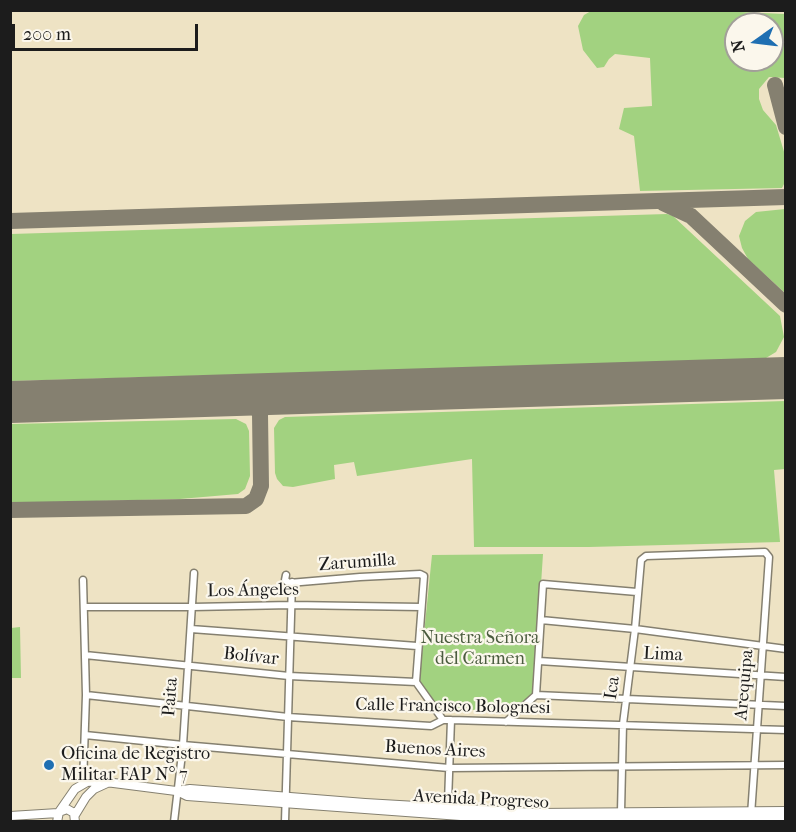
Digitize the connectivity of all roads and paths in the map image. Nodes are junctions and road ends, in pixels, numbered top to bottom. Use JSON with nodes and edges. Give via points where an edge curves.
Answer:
{"nodes":[{"id":1,"x":768,"y":554,"type":"joint"},
{"id":2,"x":194,"y":573,"type":"dead end"},
{"id":3,"x":286,"y":575,"type":"dead end"},
{"id":4,"x":83,"y":580,"type":"dead end"},
{"id":5,"x":292,"y":582,"type":"junction"},
{"id":6,"x":637,"y":592,"type":"junction"},
{"id":7,"x":291,"y":605,"type":"junction"},
{"id":8,"x":84,"y":607,"type":"junction"},
{"id":9,"x":422,"y":607,"type":"junction"},
{"id":10,"x":193,"y":608,"type":"junction"},
{"id":11,"x":542,"y":620,"type":"junction"},
{"id":12,"x":191,"y":629,"type":"junction"},
{"id":13,"x":635,"y":630,"type":"junction"},
{"id":14,"x":290,"y":636,"type":"junction"},
{"id":15,"x":417,"y":646,"type":"junction"},
{"id":16,"x":763,"y":647,"type":"junction"},
{"id":17,"x":786,"y":649,"type":"edge"},
{"id":18,"x":85,"y":655,"type":"junction"},
{"id":19,"x":539,"y":661,"type":"junction"},
{"id":20,"x":188,"y":666,"type":"junction"},
{"id":21,"x":631,"y":668,"type":"junction"},
{"id":22,"x":762,"y":675,"type":"junction"},
{"id":23,"x":289,"y":676,"type":"junction"},
{"id":24,"x":786,"y":677,"type":"edge"},
{"id":25,"x":416,"y":682,"type":"junction"},
{"id":26,"x":86,"y":695,"type":"junction"},
{"id":27,"x":536,"y":695,"type":"junction"},
{"id":28,"x":627,"y":699,"type":"junction"},
{"id":29,"x":185,"y":705,"type":"junction"},
{"id":30,"x":760,"y":705,"type":"junction"},
{"id":31,"x":786,"y":706,"type":"edge"},
{"id":32,"x":288,"y":717,"type":"junction"},
{"id":33,"x":443,"y":720,"type":"junction"},
{"id":34,"x":452,"y":720,"type":"junction"},
{"id":35,"x":506,"y":722,"type":"junction"},
{"id":36,"x":623,"y":724,"type":"junction"},
{"id":37,"x":756,"y":730,"type":"junction"},
{"id":38,"x":786,"y":730,"type":"edge"},
{"id":39,"x":85,"y":735,"type":"junction"},
{"id":40,"x":183,"y":745,"type":"junction"},
{"id":41,"x":287,"y":754,"type":"junction"},
{"id":42,"x":754,"y":764,"type":"junction"},
{"id":43,"x":786,"y":765,"type":"edge"},
{"id":44,"x":622,"y":766,"type":"junction"},
{"id":45,"x":448,"y":768,"type":"junction"},
{"id":46,"x":111,"y":782,"type":"junction"},
{"id":47,"x":83,"y":784,"type":"junction"},
{"id":48,"x":176,"y":790,"type":"junction"},
{"id":49,"x":286,"y":800,"type":"junction"},
{"id":50,"x":786,"y":811,"type":"edge"},
{"id":51,"x":621,"y":812,"type":"junction"},
{"id":52,"x":447,"y":813,"type":"edge"},
{"id":53,"x":58,"y":815,"type":"edge"},
{"id":54,"x":10,"y":816,"type":"edge"},
{"id":55,"x":747,"y":816,"type":"edge"},
{"id":56,"x":22,"y":818,"type":"edge"},
{"id":57,"x":75,"y":818,"type":"edge"},
{"id":58,"x":786,"y":818,"type":"edge"},
{"id":59,"x":615,"y":820,"type":"edge"},
{"id":60,"x":174,"y":822,"type":"edge"},
{"id":61,"x":285,"y":822,"type":"edge"}],
"edges":[{"from":1,"to":6,"type":"street","name":"Ica","via":[[642,557]]},
{"from":1,"to":16,"type":"street","name":"Arequipa"},
{"from":2,"to":10,"type":"street","name":"Paita"},
{"from":3,"to":5,"type":"street","via":[[286,582]]},
{"from":4,"to":8,"type":"street"},
{"from":5,"to":7,"type":"street"},
{"from":5,"to":9,"type":"street","name":"Zarumilla","via":[[420,574],[424,576]]},
{"from":6,"to":11,"type":"street","via":[[544,583]]},
{"from":6,"to":13,"type":"street","name":"Ica"},
{"from":7,"to":9,"type":"street","name":"Los Ángeles"},
{"from":7,"to":10,"type":"street","name":"Los Ángeles"},
{"from":7,"to":14,"type":"street"},
{"from":8,"to":10,"type":"street","name":"Los Ángeles"},
{"from":8,"to":18,"type":"street"},
{"from":9,"to":15,"type":"street"},
{"from":10,"to":12,"type":"street","name":"Paita"},
{"from":11,"to":13,"type":"street"},
{"from":11,"to":19,"type":"street"},
{"from":12,"to":14,"type":"street"},
{"from":12,"to":20,"type":"street","name":"Paita"},
{"from":13,"to":16,"type":"street"},
{"from":13,"to":21,"type":"street","name":"Ica"},
{"from":14,"to":15,"type":"street"},
{"from":14,"to":23,"type":"street"},
{"from":15,"to":25,"type":"street"},
{"from":16,"to":17,"type":"street"},
{"from":16,"to":22,"type":"street","name":"Arequipa"},
{"from":18,"to":20,"type":"street","name":"Bolívar"},
{"from":18,"to":26,"type":"street"},
{"from":19,"to":21,"type":"street","name":"Lima"},
{"from":19,"to":27,"type":"street"},
{"from":20,"to":23,"type":"street","name":"Bolívar"},
{"from":20,"to":29,"type":"street","name":"Paita"},
{"from":21,"to":22,"type":"street","name":"Lima"},
{"from":21,"to":28,"type":"street","name":"Ica"},
{"from":22,"to":24,"type":"street","name":"Lima"},
{"from":22,"to":30,"type":"street","name":"Arequipa"},
{"from":23,"to":25,"type":"street","name":"Bolívar"},
{"from":23,"to":32,"type":"street"},
{"from":25,"to":33,"type":"street"},
{"from":26,"to":29,"type":"street","name":"Calle Francisco Bolognesi"},
{"from":26,"to":39,"type":"street"},
{"from":27,"to":28,"type":"street"},
{"from":27,"to":35,"type":"street"},
{"from":28,"to":30,"type":"street"},
{"from":28,"to":36,"type":"street","name":"Ica"},
{"from":29,"to":32,"type":"street","name":"Calle Francisco Bolognesi"},
{"from":29,"to":40,"type":"street","name":"Paita"},
{"from":30,"to":31,"type":"street"},
{"from":30,"to":37,"type":"street","name":"Arequipa"},
{"from":32,"to":33,"type":"street","name":"Calle Francisco Bolognesi","via":[[431,726]]},
{"from":32,"to":41,"type":"street"},
{"from":33,"to":34,"type":"street","name":"Calle Francisco Bolognesi"},
{"from":34,"to":35,"type":"street","name":"Calle Francisco Bolognesi"},
{"from":34,"to":45,"type":"street"},
{"from":35,"to":36,"type":"street","name":"Calle Francisco Bolognesi"},
{"from":36,"to":37,"type":"street","name":"Calle Francisco Bolognesi"},
{"from":36,"to":44,"type":"street","name":"Ica"},
{"from":37,"to":38,"type":"street","name":"Calle Francisco Bolognesi"},
{"from":37,"to":42,"type":"street","name":"Arequipa"},
{"from":39,"to":40,"type":"street","name":"Buenos Aires"},
{"from":39,"to":47,"type":"street"},
{"from":40,"to":41,"type":"street","name":"Buenos Aires"},
{"from":40,"to":48,"type":"street","name":"Paita"},
{"from":41,"to":45,"type":"street","name":"Buenos Aires"},
{"from":41,"to":49,"type":"street"},
{"from":42,"to":43,"type":"street","name":"Buenos Aires"},
{"from":42,"to":44,"type":"street","name":"Buenos Aires"},
{"from":42,"to":55,"type":"street","name":"Arequipa"},
{"from":44,"to":45,"type":"street","name":"Buenos Aires"},
{"from":44,"to":51,"type":"street","name":"Ica"},
{"from":45,"to":52,"type":"street"},
{"from":46,"to":47,"type":"main road","name":"Avenida Progreso"},
{"from":46,"to":48,"type":"main road","name":"Avenida Progreso"},
{"from":46,"to":57,"type":"main road","via":[[94,789],[79,806]]},
{"from":47,"to":53,"type":"main road","via":[[75,789]]},
{"from":48,"to":49,"type":"main road","name":"Avenida Progreso","via":[[188,796]]},
{"from":48,"to":60,"type":"street","name":"Paita"},
{"from":49,"to":52,"type":"main road","name":"Avenida Progreso"},
{"from":49,"to":61,"type":"street"},
{"from":50,"to":55,"type":"main road","name":"Avenida Progreso"},
{"from":51,"to":52,"type":"main road","name":"Avenida Progreso"},
{"from":51,"to":55,"type":"main road","name":"Avenida Progreso"},
{"from":51,"to":59,"type":"street"},
{"from":52,"to":59,"type":"main road","name":"Avenida Progreso"},
{"from":53,"to":56,"type":"main road"},
{"from":53,"to":57,"type":"main road","via":[[67,808]]},
{"from":54,"to":56,"type":"main road"},
{"from":55,"to":58,"type":"main road","name":"Avenida Progreso"},
{"from":55,"to":59,"type":"main road","name":"Avenida Progreso"}]}
